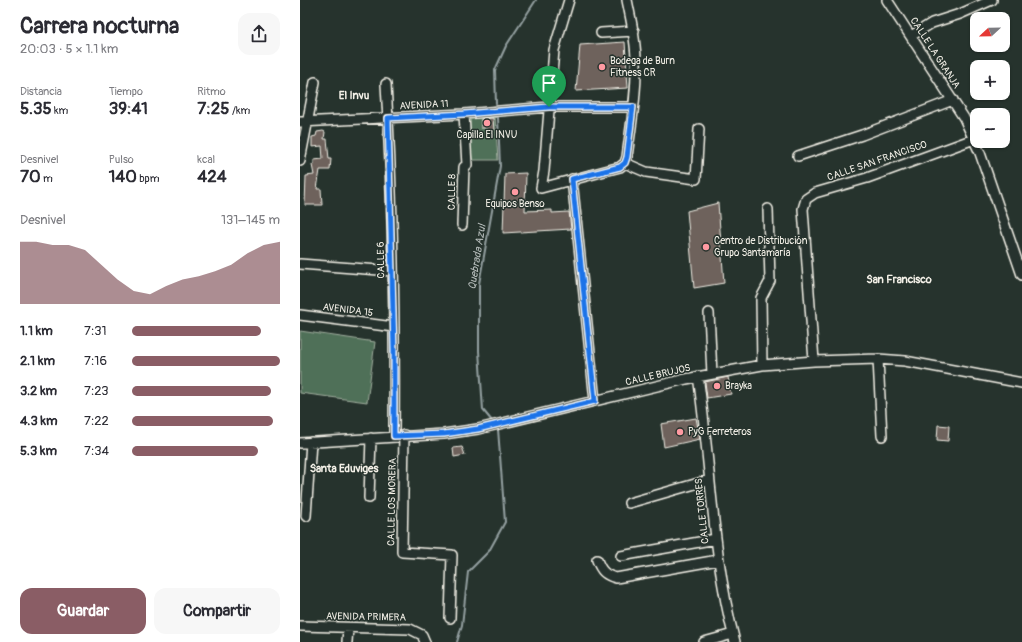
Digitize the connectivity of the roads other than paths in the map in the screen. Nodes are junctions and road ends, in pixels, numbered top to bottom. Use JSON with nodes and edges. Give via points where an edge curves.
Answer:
{"nodes":[{"id":1,"x":569,"y":0,"type":"edge"},
{"id":2,"x":627,"y":0,"type":"edge"},
{"id":3,"x":887,"y":0,"type":"edge"},
{"id":4,"x":992,"y":0,"type":"edge"},
{"id":5,"x":634,"y":30,"type":"junction"},
{"id":6,"x":601,"y":33,"type":"dead end"},
{"id":7,"x":911,"y":36,"type":"junction"},
{"id":8,"x":315,"y":82,"type":"dead end"},
{"id":9,"x":386,"y":84,"type":"dead end"},
{"id":10,"x":953,"y":100,"type":"junction"},
{"id":11,"x":549,"y":107,"type":"junction"},
{"id":12,"x":633,"y":107,"type":"junction"},
{"id":13,"x":464,"y":114,"type":"junction"},
{"id":14,"x":388,"y":118,"type":"junction"},
{"id":15,"x":303,"y":123,"type":"edge"},
{"id":16,"x":699,"y":129,"type":"dead end"},
{"id":17,"x":970,"y":131,"type":"edge"},
{"id":18,"x":970,"y":139,"type":"edge"},
{"id":19,"x":978,"y":148,"type":"edge"},
{"id":20,"x":798,"y":156,"type":"dead end"},
{"id":21,"x":300,"y":161,"type":"edge"},
{"id":22,"x":625,"y":163,"type":"junction"},
{"id":23,"x":572,"y":179,"type":"junction"},
{"id":24,"x":768,"y":209,"type":"dead end"},
{"id":25,"x":462,"y":225,"type":"dead end"},
{"id":26,"x":300,"y":264,"type":"edge"},
{"id":27,"x":392,"y":270,"type":"junction"},
{"id":28,"x":1022,"y":275,"type":"edge"},
{"id":29,"x":709,"y":313,"type":"dead end"},
{"id":30,"x":300,"y":315,"type":"edge"},
{"id":31,"x":394,"y":327,"type":"junction"},
{"id":32,"x":878,"y":359,"type":"junction"},
{"id":33,"x":814,"y":361,"type":"junction"},
{"id":34,"x":762,"y":365,"type":"junction"},
{"id":35,"x":712,"y":374,"type":"junction"},
{"id":36,"x":698,"y":376,"type":"junction"},
{"id":37,"x":1022,"y":383,"type":"edge"},
{"id":38,"x":595,"y":401,"type":"junction"},
{"id":39,"x":404,"y":435,"type":"junction"},
{"id":40,"x":394,"y":436,"type":"junction"},
{"id":41,"x":882,"y":436,"type":"dead end"},
{"id":42,"x":371,"y":438,"type":"junction"},
{"id":43,"x":311,"y":442,"type":"junction"},
{"id":44,"x":300,"y":443,"type":"edge"},
{"id":45,"x":709,"y":480,"type":"junction"},
{"id":46,"x":369,"y":498,"type":"dead end"},
{"id":47,"x":629,"y":504,"type":"dead end"},
{"id":48,"x":306,"y":516,"type":"dead end"},
{"id":49,"x":716,"y":539,"type":"junction"},
{"id":50,"x":621,"y":556,"type":"dead end"},
{"id":51,"x":597,"y":560,"type":"dead end"},
{"id":52,"x":718,"y":560,"type":"junction"},
{"id":53,"x":450,"y":618,"type":"dead end"},
{"id":54,"x":300,"y":626,"type":"edge"},
{"id":55,"x":348,"y":628,"type":"junction"},
{"id":56,"x":734,"y":638,"type":"edge"},
{"id":57,"x":347,"y":642,"type":"edge"},
{"id":58,"x":425,"y":642,"type":"edge"},
{"id":59,"x":704,"y":642,"type":"edge"}],
"edges":[{"from":1,"to":11,"type":"street","via":[[554,50]]},
{"from":2,"to":5,"type":"street"},
{"from":3,"to":7,"type":"street","name":"CALLE LA GRANJA"},
{"from":4,"to":7,"type":"street","via":[[932,23]]},
{"from":5,"to":6,"type":"street"},
{"from":5,"to":12,"type":"street","via":[[636,62]]},
{"from":7,"to":10,"type":"street","name":"CALLE LA GRANJA"},
{"from":8,"to":15,"type":"street"},
{"from":9,"to":14,"type":"street","name":"CALLE 6"},
{"from":10,"to":17,"type":"street","name":"CALLE LA GRANJA"},
{"from":10,"to":20,"type":"street"},
{"from":11,"to":12,"type":"street","name":"AVENIDA 11"},
{"from":11,"to":13,"type":"street","name":"AVENIDA 11"},
{"from":11,"to":23,"type":"street","via":[[541,188]]},
{"from":12,"to":22,"type":"street"},
{"from":13,"to":14,"type":"street","name":"AVENIDA 11"},
{"from":13,"to":25,"type":"street","name":"CALLE 8","via":[[467,165],[464,167]]},
{"from":14,"to":15,"type":"street","name":"AVENIDA 11"},
{"from":14,"to":27,"type":"street","name":"CALLE 6"},
{"from":15,"to":21,"type":"street"},
{"from":16,"to":22,"type":"street","via":[[696,179],[646,172]]},
{"from":18,"to":33,"type":"street","name":"CALLE SAN FRANCISCO","via":[[867,178],[815,193],[806,199],[803,209]]},
{"from":19,"to":28,"type":"street","name":"CALLE LA GRANJA"},
{"from":22,"to":23,"type":"street","via":[[620,167]]},
{"from":23,"to":38,"type":"street"},
{"from":24,"to":34,"type":"street","via":[[770,281],[761,298]]},
{"from":26,"to":27,"type":"street"},
{"from":27,"to":31,"type":"street","name":"CALLE 6"},
{"from":29,"to":35,"type":"street"},
{"from":30,"to":31,"type":"street","name":"AVENIDA 15"},
{"from":31,"to":40,"type":"street","name":"CALLE 6"},
{"from":32,"to":33,"type":"street","name":"CALLE BRUJOS"},
{"from":32,"to":37,"type":"street","name":"CALLE BRUJOS","via":[[905,361]]},
{"from":32,"to":41,"type":"street"},
{"from":33,"to":34,"type":"street","name":"CALLE BRUJOS"},
{"from":34,"to":35,"type":"street","name":"CALLE BRUJOS"},
{"from":35,"to":36,"type":"street","name":"CALLE BRUJOS"},
{"from":36,"to":38,"type":"street","name":"CALLE BRUJOS"},
{"from":36,"to":45,"type":"street","name":"CALLE TORRES","via":[[706,429]]},
{"from":38,"to":39,"type":"street","name":"CALLE BRUJOS","via":[[478,429],[444,434]]},
{"from":39,"to":40,"type":"street","name":"CALLE BRUJOS"},
{"from":39,"to":53,"type":"street","name":"CALLE LOS MORERA","via":[[402,552],[452,555]]},
{"from":40,"to":42,"type":"street","name":"CALLE BRUJOS"},
{"from":42,"to":43,"type":"street","name":"CALLE BRUJOS"},
{"from":42,"to":46,"type":"street"},
{"from":43,"to":44,"type":"street","name":"CALLE BRUJOS"},
{"from":43,"to":48,"type":"street"},
{"from":45,"to":47,"type":"street"},
{"from":45,"to":49,"type":"street","name":"CALLE TORRES"},
{"from":49,"to":50,"type":"street"},
{"from":49,"to":52,"type":"street","name":"CALLE TORRES"},
{"from":51,"to":52,"type":"street","via":[[607,576],[616,578]]},
{"from":52,"to":56,"type":"street","name":"CALLE TORRES"},
{"from":54,"to":55,"type":"street","name":"AVENIDA PRIMERA"},
{"from":55,"to":57,"type":"street"},
{"from":55,"to":58,"type":"street","name":"AVENIDA PRIMERA","via":[[410,628],[417,630]]},
{"from":56,"to":59,"type":"street"}]}
